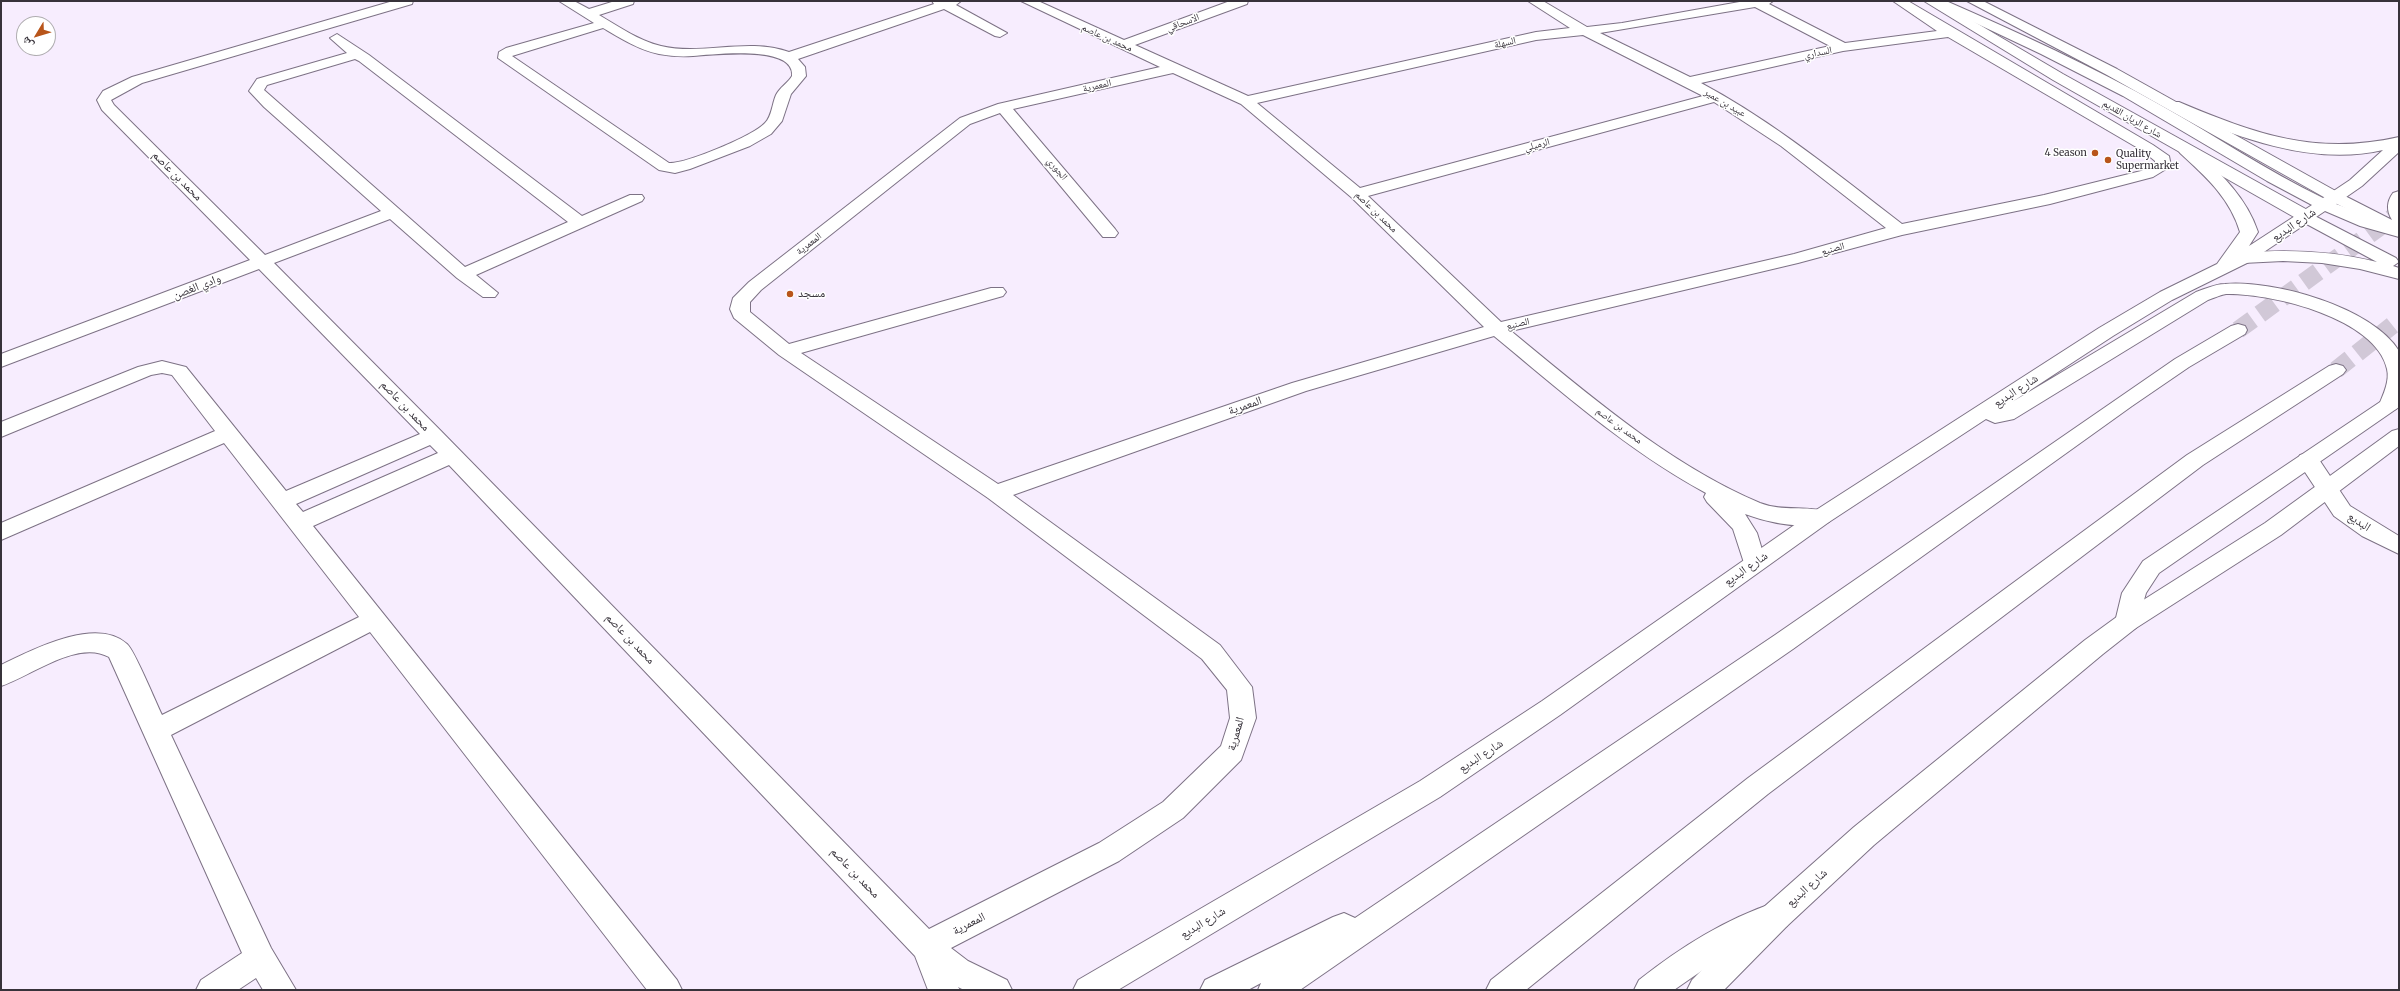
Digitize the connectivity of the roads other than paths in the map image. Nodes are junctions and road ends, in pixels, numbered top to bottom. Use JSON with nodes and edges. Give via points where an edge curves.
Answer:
{"nodes":[{"id":1,"x":407,"y":1,"type":"edge"},
{"id":2,"x":565,"y":1,"type":"edge"},
{"id":3,"x":628,"y":1,"type":"edge"},
{"id":4,"x":1027,"y":1,"type":"edge"},
{"id":5,"x":1242,"y":1,"type":"edge"},
{"id":6,"x":1534,"y":1,"type":"edge"},
{"id":7,"x":1899,"y":1,"type":"edge"},
{"id":8,"x":1930,"y":1,"type":"edge"},
{"id":9,"x":1934,"y":1,"type":"edge"},
{"id":10,"x":1973,"y":1,"type":"edge"},
{"id":11,"x":946,"y":2,"type":"edge"},
{"id":12,"x":1762,"y":2,"type":"edge"},
{"id":13,"x":1061,"y":3,"type":"dead end"},
{"id":14,"x":1044,"y":9,"type":"junction"},
{"id":15,"x":588,"y":14,"type":"junction"},
{"id":16,"x":604,"y":24,"type":"junction"},
{"id":17,"x":1582,"y":30,"type":"junction"},
{"id":18,"x":1000,"y":33,"type":"dead end"},
{"id":19,"x":1950,"y":33,"type":"junction"},
{"id":20,"x":337,"y":38,"type":"dead end"},
{"id":21,"x":1124,"y":46,"type":"junction"},
{"id":22,"x":1843,"y":47,"type":"junction"},
{"id":23,"x":357,"y":54,"type":"junction"},
{"id":24,"x":789,"y":57,"type":"junction"},
{"id":25,"x":1175,"y":68,"type":"junction"},
{"id":26,"x":1688,"y":82,"type":"junction"},
{"id":27,"x":2055,"y":93,"type":"junction"},
{"id":28,"x":1716,"y":97,"type":"junction"},
{"id":29,"x":1246,"y":101,"type":"junction"},
{"id":30,"x":2171,"y":104,"type":"junction"},
{"id":31,"x":1003,"y":107,"type":"junction"},
{"id":32,"x":2117,"y":110,"type":"junction"},
{"id":33,"x":2399,"y":143,"type":"edge"},
{"id":34,"x":2186,"y":150,"type":"junction"},
{"id":35,"x":2164,"y":163,"type":"joint"},
{"id":36,"x":1357,"y":194,"type":"junction"},
{"id":37,"x":2399,"y":196,"type":"edge"},
{"id":38,"x":636,"y":198,"type":"dead end"},
{"id":39,"x":2330,"y":201,"type":"junction"},
{"id":40,"x":393,"y":212,"type":"junction"},
{"id":41,"x":2307,"y":217,"type":"junction"},
{"id":42,"x":580,"y":222,"type":"junction"},
{"id":43,"x":1899,"y":230,"type":"junction"},
{"id":44,"x":2397,"y":230,"type":"edge"},
{"id":45,"x":1109,"y":233,"type":"dead end"},
{"id":46,"x":2244,"y":258,"type":"junction"},
{"id":47,"x":263,"y":261,"type":"junction"},
{"id":48,"x":2399,"y":267,"type":"edge"},
{"id":49,"x":463,"y":274,"type":"junction"},
{"id":50,"x":2211,"y":274,"type":"junction"},
{"id":51,"x":2399,"y":274,"type":"edge"},
{"id":52,"x":998,"y":292,"type":"dead end"},
{"id":53,"x":489,"y":293,"type":"dead end"},
{"id":54,"x":1497,"y":329,"type":"junction"},
{"id":55,"x":2238,"y":330,"type":"tunnel mouth"},
{"id":56,"x":786,"y":351,"type":"junction"},
{"id":57,"x":1,"y":361,"type":"edge"},
{"id":58,"x":2336,"y":370,"type":"tunnel mouth"},
{"id":59,"x":2394,"y":401,"type":"edge"},
{"id":60,"x":1966,"y":423,"type":"junction"},
{"id":61,"x":1,"y":430,"type":"edge"},
{"id":62,"x":229,"y":433,"type":"junction"},
{"id":63,"x":434,"y":436,"type":"junction"},
{"id":64,"x":2399,"y":436,"type":"edge"},
{"id":65,"x":452,"y":455,"type":"junction"},
{"id":66,"x":2308,"y":460,"type":"junction"},
{"id":67,"x":1692,"y":476,"type":"junction"},
{"id":68,"x":2328,"y":490,"type":"junction"},
{"id":69,"x":996,"y":493,"type":"junction"},
{"id":70,"x":283,"y":501,"type":"junction"},
{"id":71,"x":1821,"y":517,"type":"junction"},
{"id":72,"x":299,"y":523,"type":"junction"},
{"id":73,"x":1,"y":532,"type":"edge"},
{"id":74,"x":2399,"y":546,"type":"edge"},
{"id":75,"x":1754,"y":563,"type":"junction"},
{"id":76,"x":375,"y":619,"type":"junction"},
{"id":77,"x":2127,"y":622,"type":"junction"},
{"id":78,"x":1,"y":676,"type":"edge"},
{"id":79,"x":154,"y":731,"type":"junction"},
{"id":80,"x":1414,"y":893,"type":"junction"},
{"id":81,"x":1776,"y":916,"type":"junction"},
{"id":82,"x":925,"y":946,"type":"junction"},
{"id":83,"x":260,"y":958,"type":"junction"},
{"id":84,"x":212,"y":990,"type":"edge"},
{"id":85,"x":280,"y":990,"type":"edge"},
{"id":86,"x":666,"y":990,"type":"edge"},
{"id":87,"x":944,"y":990,"type":"edge"},
{"id":88,"x":996,"y":990,"type":"edge"},
{"id":89,"x":1089,"y":990,"type":"edge"},
{"id":90,"x":1216,"y":990,"type":"edge"},
{"id":91,"x":1274,"y":990,"type":"edge"},
{"id":92,"x":1502,"y":990,"type":"edge"},
{"id":93,"x":1650,"y":990,"type":"edge"},
{"id":94,"x":1703,"y":990,"type":"edge"}],
"edges":[{"from":1,"to":47,"type":"main road","name":"محمد بن عاصم","via":[[137,80],[108,94],[104,100],[107,107]]},
{"from":2,"to":15,"type":"main road"},
{"from":3,"to":15,"type":"main road"},
{"from":4,"to":14,"type":"main road","name":"محمد بن عاصم"},
{"from":5,"to":21,"type":"main road","name":"الاسحاقي"},
{"from":6,"to":17,"type":"main road","name":"عبيد بن عمير"},
{"from":7,"to":19,"type":"main road","name":"شارع الريان القديم"},
{"from":8,"to":32,"type":"main road","name":"شارع الريان القديم"},
{"from":9,"to":39,"type":"main road","via":[[2036,44]]},
{"from":10,"to":30,"type":"main road"},
{"from":11,"to":18,"type":"main road"},
{"from":11,"to":24,"type":"main road"},
{"from":12,"to":17,"type":"main road","name":"السهلة","via":[[1622,27]]},
{"from":12,"to":22,"type":"main road"},
{"from":13,"to":14,"type":"main road"},
{"from":14,"to":21,"type":"main road","name":"محمد بن عاصم"},
{"from":15,"to":16,"type":"main road"},
{"from":16,"to":24,"type":"main road","via":[[659,50],[682,53],[752,49]]},
{"from":16,"to":24,"type":"main road","via":[[504,55],[665,167],[684,166],[766,132],[773,124],[786,91],[799,80],[798,66]]},
{"from":17,"to":26,"type":"main road","name":"عبيد بن عمير"},
{"from":17,"to":29,"type":"main road","name":"السهلة","via":[[1536,36]]},
{"from":19,"to":22,"type":"main road","name":"السداري"},
{"from":19,"to":27,"type":"main road","name":"شارع الريان القديم"},
{"from":20,"to":23,"type":"main road"},
{"from":21,"to":25,"type":"main road","name":"محمد بن عاصم"},
{"from":22,"to":26,"type":"main road","name":"السداري"},
{"from":23,"to":40,"type":"main road","via":[[262,82],[256,90]]},
{"from":23,"to":42,"type":"main road"},
{"from":25,"to":29,"type":"main road","name":"محمد بن عاصم"},
{"from":25,"to":31,"type":"main road","name":"المعمرية"},
{"from":26,"to":28,"type":"main road","name":"عبيد بن عمير"},
{"from":27,"to":32,"type":"main road"},
{"from":27,"to":35,"type":"main road","name":"شارع الريان القديم","via":[[2148,148]]},
{"from":28,"to":36,"type":"main road","name":"الرميلي"},
{"from":28,"to":43,"type":"main road","name":"عبيد بن عمير","via":[[1759,122]]},
{"from":29,"to":36,"type":"main road","name":"محمد بن عاصم"},
{"from":30,"to":33,"type":"main road","via":[[2235,130],[2315,149],[2349,151]]},
{"from":30,"to":39,"type":"main road"},
{"from":31,"to":45,"type":"main road","name":"الجوري"},
{"from":31,"to":56,"type":"main road","name":"المعمرية","via":[[965,121],[745,294],[738,308],[741,314]]},
{"from":32,"to":34,"type":"main road","name":"شارع الريان القديم"},
{"from":33,"to":39,"type":"main road","name":"شارع البديع","via":[[2356,183]]},
{"from":34,"to":41,"type":"main road","name":"شارع الريان القديم"},
{"from":34,"to":50,"type":"main road","via":[[2212,173],[2245,216],[2248,232],[2240,247],[2228,261]]},
{"from":35,"to":43,"type":"main road","name":"الصنيع","via":[[2161,169],[2147,174],[2044,200]]},
{"from":36,"to":54,"type":"main road","name":"محمد بن عاصم"},
{"from":37,"to":44,"type":"main road","via":[[2396,202]]},
{"from":38,"to":42,"type":"main road"},
{"from":39,"to":41,"type":"main road","name":"شارع البديع"},
{"from":39,"to":44,"type":"main road"},
{"from":39,"to":44,"type":"main road","via":[[2373,217]]},
{"from":40,"to":47,"type":"main road","name":"وادي الغصن"},
{"from":40,"to":49,"type":"main road"},
{"from":41,"to":46,"type":"main road","name":"شارع البديع"},
{"from":41,"to":48,"type":"main road","name":"شارع الريان القديم"},
{"from":42,"to":49,"type":"main road"},
{"from":43,"to":54,"type":"main road","name":"الصنيع","via":[[1798,258]]},
{"from":46,"to":50,"type":"main road","name":"شارع البديع"},
{"from":46,"to":51,"type":"main road","via":[[2326,256],[2371,264]]},
{"from":47,"to":57,"type":"main road","name":"وادي الغصن"},
{"from":47,"to":63,"type":"main road","name":"محمد بن عاصم"},
{"from":49,"to":53,"type":"main road"},
{"from":50,"to":60,"type":"main road","name":"شارع البديع","via":[[2166,296],[2113,328]]},
{"from":52,"to":56,"type":"main road"},
{"from":54,"to":67,"type":"main road","name":"محمد بن عاصم","via":[[1613,424]]},
{"from":54,"to":69,"type":"main road","name":"المعمرية","via":[[1299,388]]},
{"from":55,"to":80,"type":"main road","via":[[2182,363],[1784,642]]},
{"from":56,"to":69,"type":"main road","name":"المعمرية"},
{"from":58,"to":92,"type":"main road","via":[[2196,460],[1758,786]]},
{"from":59,"to":60,"type":"main road","via":[[2398,370],[2389,348],[2364,328],[2343,315],[2310,302],[2257,291],[2225,289],[2202,296],[2007,414]]},
{"from":59,"to":66,"type":"main road"},
{"from":60,"to":71,"type":"main road","name":"شارع البديع"},
{"from":61,"to":62,"type":"main road","via":[[141,372],[162,367],[179,371]]},
{"from":62,"to":70,"type":"main road"},
{"from":62,"to":73,"type":"main road"},
{"from":63,"to":65,"type":"main road","name":"محمد بن عاصم"},
{"from":63,"to":70,"type":"main road"},
{"from":64,"to":68,"type":"main road","name":"شارع البديع"},
{"from":65,"to":72,"type":"main road"},
{"from":65,"to":82,"type":"main road","name":"محمد بن عاصم"},
{"from":66,"to":68,"type":"main road","name":"البديع"},
{"from":66,"to":77,"type":"main road","via":[[2151,567],[2136,585],[2128,607]]},
{"from":67,"to":71,"type":"main road","name":"محمد بن عاصم","via":[[1754,508],[1785,517]]},
{"from":67,"to":75,"type":"main road","name":"محمد بن عاصم","via":[[1736,516],[1750,539]]},
{"from":68,"to":74,"type":"main road","name":"البديع","via":[[2342,511]]},
{"from":68,"to":77,"type":"main road","name":"شارع البديع","via":[[2273,529]]},
{"from":69,"to":82,"type":"main road","name":"المعمرية","via":[[1211,652],[1240,687],[1243,718],[1232,752],[1173,810],[1109,852]]},
{"from":70,"to":72,"type":"main road"},
{"from":71,"to":75,"type":"main road","name":"شارع البديع"},
{"from":72,"to":76,"type":"main road"},
{"from":75,"to":89,"type":"main road","name":"شارع البديع","via":[[1551,708],[1430,789]]},
{"from":76,"to":79,"type":"main road"},
{"from":76,"to":86,"type":"main road"},
{"from":77,"to":81,"type":"main road","name":"شارع البديع","via":[[1864,836]]},
{"from":78,"to":79,"type":"main road","via":[[68,647],[100,642],[112,645],[119,652]]},
{"from":79,"to":83,"type":"main road"},
{"from":80,"to":90,"type":"main road"},
{"from":80,"to":91,"type":"main road"},
{"from":81,"to":93,"type":"main road","via":[[1726,935]]},
{"from":81,"to":94,"type":"main road","name":"شارع البديع"},
{"from":82,"to":87,"type":"main road","name":"محمد بن عاصم"},
{"from":82,"to":88,"type":"main road","name":"محمد بن عاصم","via":[[957,972]]},
{"from":83,"to":84,"type":"main road"},
{"from":83,"to":85,"type":"main road"}]}
